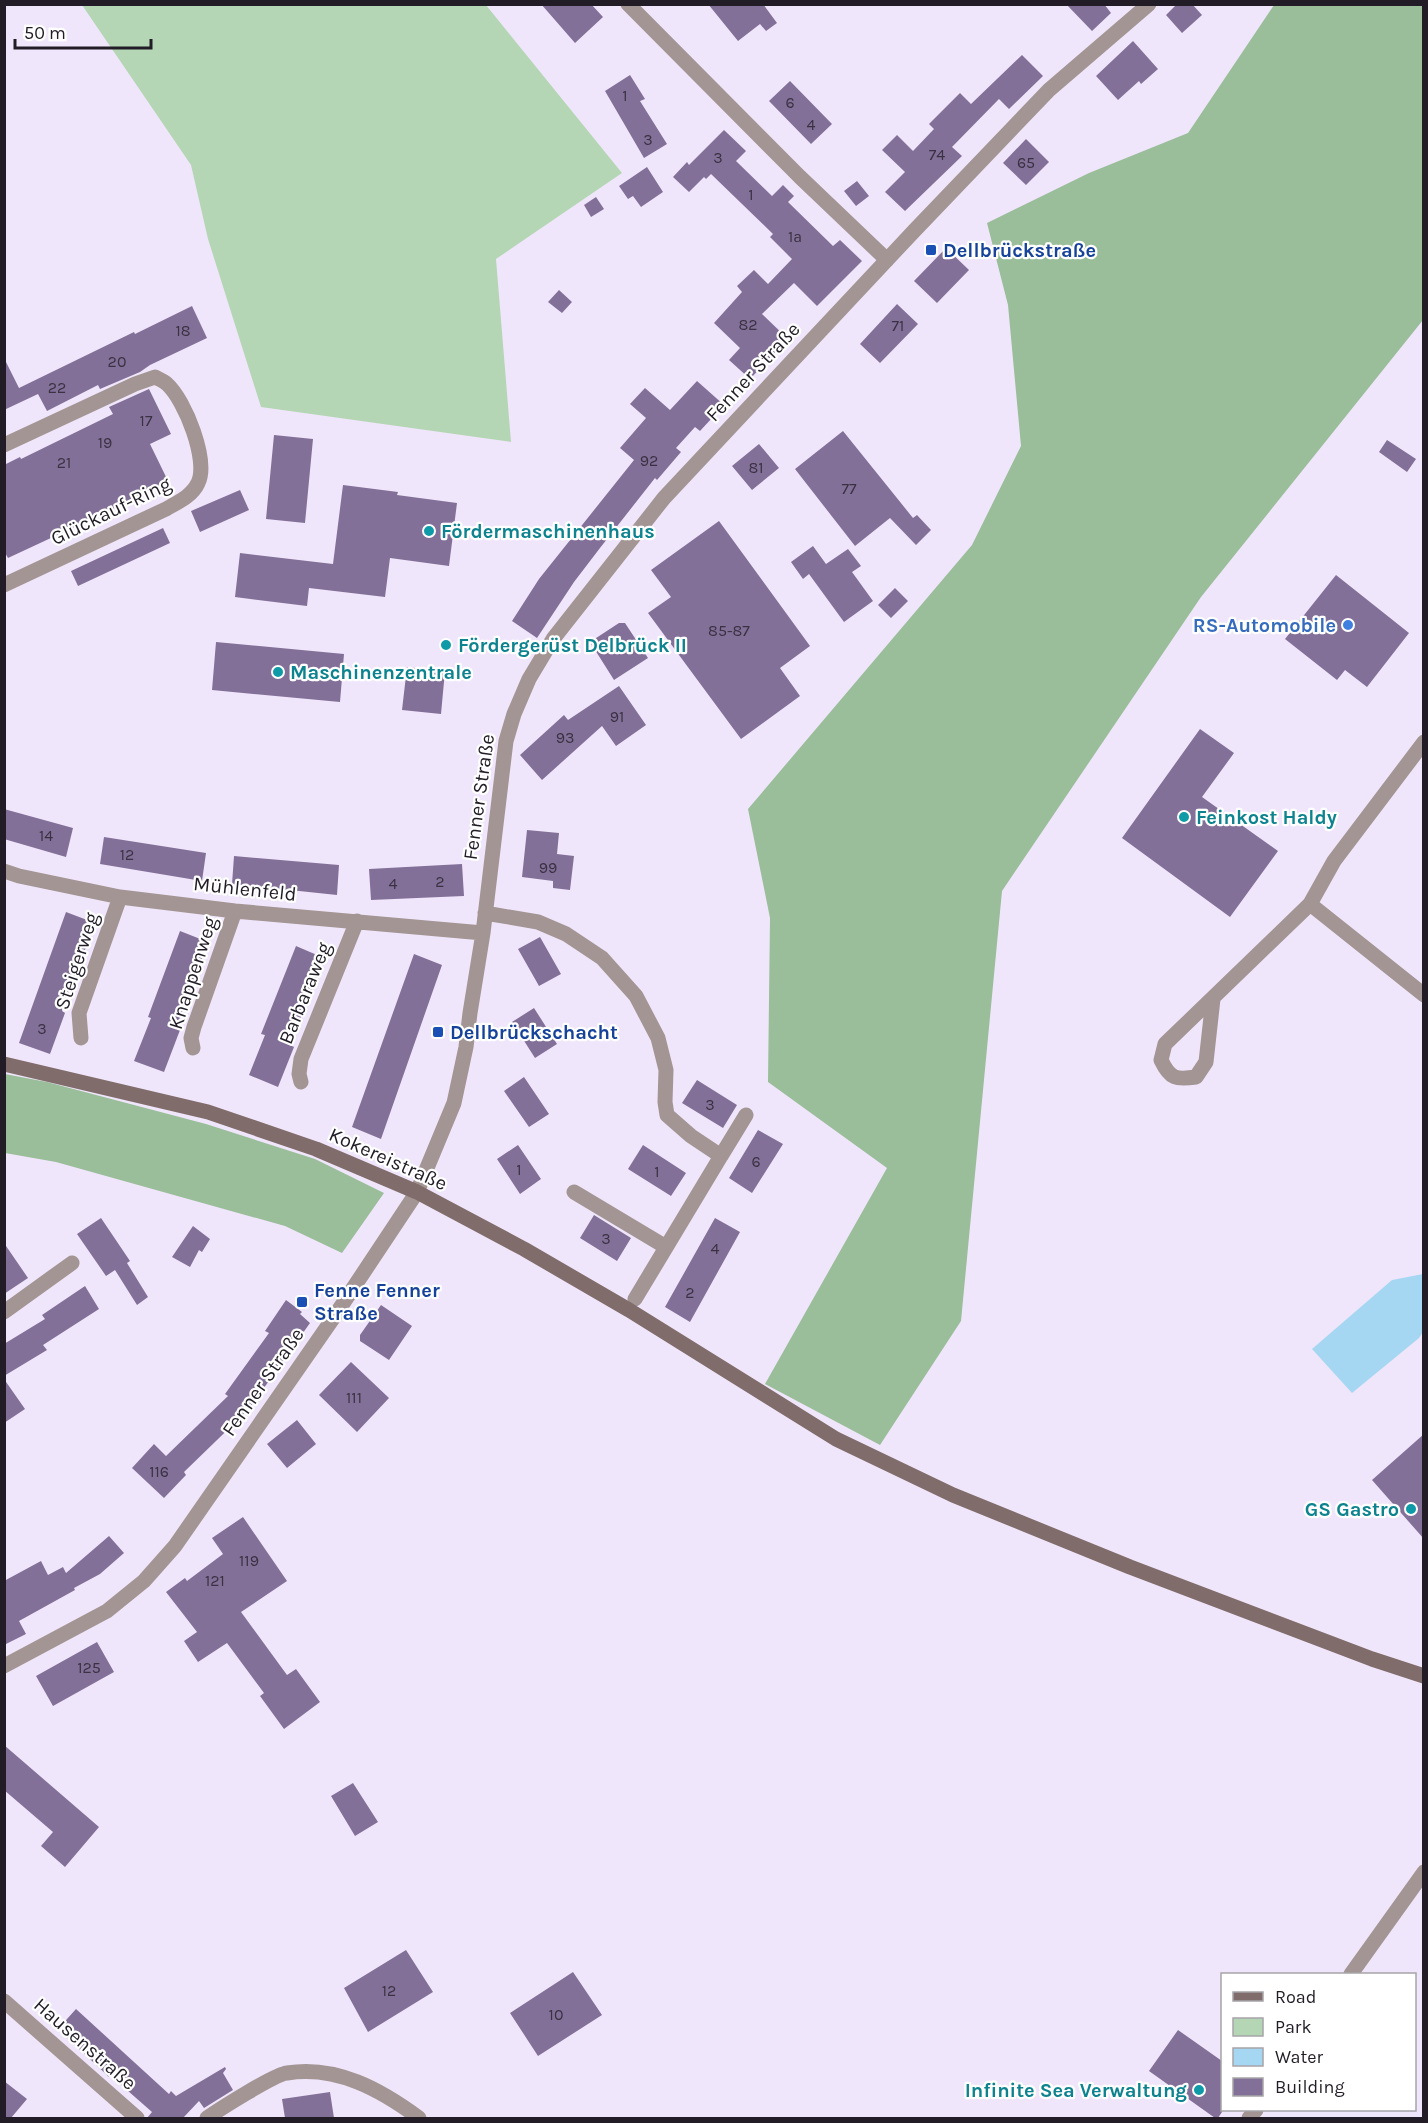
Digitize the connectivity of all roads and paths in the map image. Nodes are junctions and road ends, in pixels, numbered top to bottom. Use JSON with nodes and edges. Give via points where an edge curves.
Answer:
{"nodes":[{"id":1,"x":627,"y":4,"type":"edge"},
{"id":2,"x":1149,"y":4,"type":"edge"},
{"id":3,"x":887,"y":260,"type":"junction"},
{"id":4,"x":4,"y":446,"type":"edge"},
{"id":5,"x":4,"y":585,"type":"edge"},
{"id":6,"x":1424,"y":742,"type":"edge"},
{"id":7,"x":4,"y":871,"type":"edge"},
{"id":8,"x":120,"y":897,"type":"junction"},
{"id":9,"x":1310,"y":904,"type":"junction"},
{"id":10,"x":235,"y":910,"type":"junction"},
{"id":11,"x":485,"y":913,"type":"junction"},
{"id":12,"x":357,"y":921,"type":"junction"},
{"id":13,"x":483,"y":933,"type":"junction"},
{"id":14,"x":1424,"y":996,"type":"edge"},
{"id":15,"x":1213,"y":999,"type":"junction"},
{"id":16,"x":81,"y":1038,"type":"dead end"},
{"id":17,"x":193,"y":1048,"type":"dead end"},
{"id":18,"x":4,"y":1064,"type":"edge"},
{"id":19,"x":301,"y":1082,"type":"dead end"},
{"id":20,"x":746,"y":1114,"type":"dead end"},
{"id":21,"x":721,"y":1156,"type":"junction"},
{"id":22,"x":417,"y":1192,"type":"junction"},
{"id":23,"x":574,"y":1192,"type":"dead end"},
{"id":24,"x":666,"y":1247,"type":"junction"},
{"id":25,"x":72,"y":1263,"type":"dead end"},
{"id":26,"x":635,"y":1299,"type":"dead end"},
{"id":27,"x":4,"y":1312,"type":"edge"},
{"id":28,"x":4,"y":1666,"type":"edge"},
{"id":29,"x":1424,"y":1676,"type":"edge"},
{"id":30,"x":1424,"y":1872,"type":"edge"},
{"id":31,"x":1352,"y":1973,"type":"edge"},
{"id":32,"x":4,"y":2001,"type":"edge"},
{"id":33,"x":137,"y":2118,"type":"edge"},
{"id":34,"x":207,"y":2118,"type":"edge"},
{"id":35,"x":419,"y":2118,"type":"edge"}],
"edges":[{"from":1,"to":3,"type":"street"},
{"from":2,"to":3,"type":"street","name":"Fenner Straße","via":[[1049,90]]},
{"from":3,"to":11,"type":"street","name":"Fenner Straße","via":[[664,498],[539,661],[506,741]]},
{"from":4,"to":5,"type":"street","name":"Glückauf-Ring","via":[[155,377],[167,383],[183,406],[200,456],[199,482],[188,496]]},
{"from":6,"to":9,"type":"street","via":[[1334,861]]},
{"from":7,"to":8,"type":"street","name":"Mühlenfeld"},
{"from":8,"to":10,"type":"street","name":"Mühlenfeld"},
{"from":8,"to":16,"type":"street","name":"Steigerweg","via":[[79,1013]]},
{"from":9,"to":14,"type":"street"},
{"from":9,"to":15,"type":"street"},
{"from":10,"to":12,"type":"street","name":"Mühlenfeld"},
{"from":10,"to":17,"type":"street","name":"Knappenweg","via":[[194,1027]]},
{"from":11,"to":13,"type":"street","name":"Fenner Straße"},
{"from":11,"to":21,"type":"street","via":[[538,922],[566,934],[602,958],[636,996],[658,1038],[666,1070],[667,1115]]},
{"from":12,"to":13,"type":"street","name":"Mühlenfeld"},
{"from":12,"to":19,"type":"street","name":"Barbaraweg","via":[[301,1059]]},
{"from":13,"to":22,"type":"street","name":"Fenner Straße","via":[[454,1103]]},
{"from":15,"to":15,"type":"street","via":[[1165,1044],[1161,1060],[1168,1074],[1181,1079],[1196,1077],[1206,1062]]},
{"from":18,"to":22,"type":"main road","name":"Kokereistraße","via":[[208,1112],[316,1149]]},
{"from":20,"to":21,"type":"street"},
{"from":21,"to":24,"type":"street"},
{"from":22,"to":28,"type":"street","name":"Fenner Straße","via":[[175,1546],[144,1581],[107,1611]]},
{"from":22,"to":29,"type":"main road","name":"Kokereistraße","via":[[524,1249],[836,1439],[953,1495],[1131,1567]]},
{"from":23,"to":24,"type":"street"},
{"from":24,"to":26,"type":"street"},
{"from":25,"to":27,"type":"street"},
{"from":30,"to":31,"type":"street"},
{"from":32,"to":33,"type":"street","name":"Hausenstraße"},
{"from":34,"to":35,"type":"street","via":[[285,2073],[302,2072],[339,2076],[368,2085]]}]}
